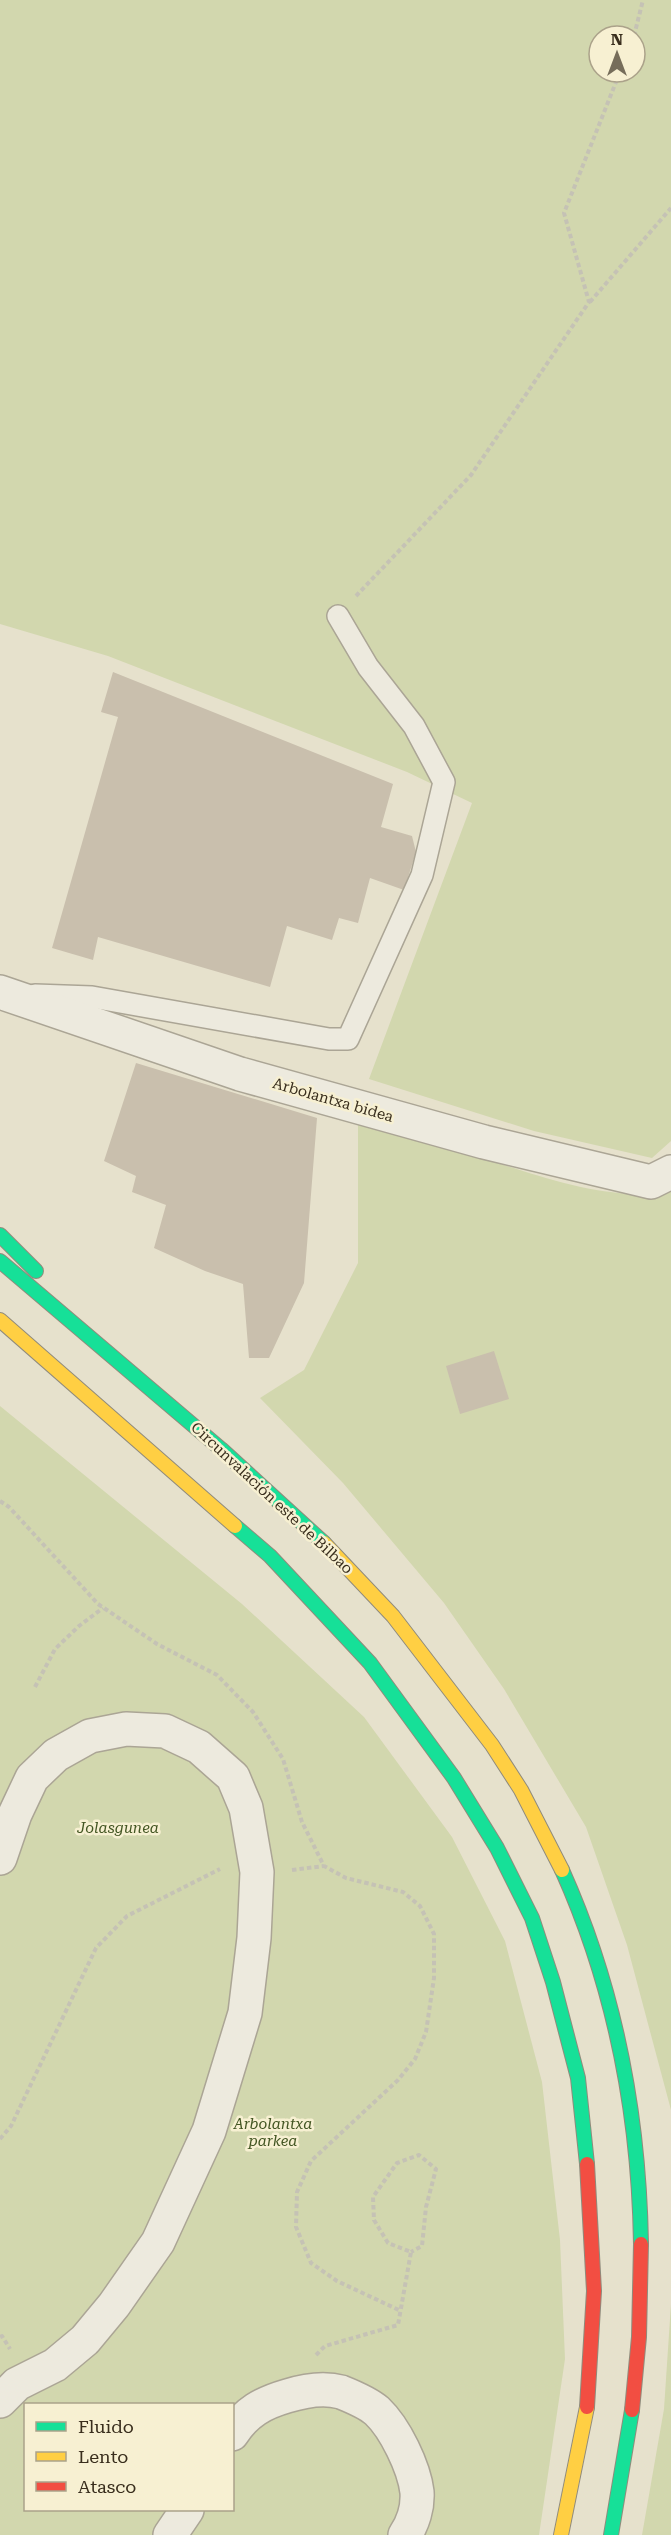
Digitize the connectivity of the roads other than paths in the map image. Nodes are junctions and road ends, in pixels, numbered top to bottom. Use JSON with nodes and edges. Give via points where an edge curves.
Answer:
{"nodes":[{"id":1,"x":338,"y":615,"type":"road end"},
{"id":2,"x":2,"y":993,"type":"edge"},
{"id":3,"x":671,"y":1172,"type":"edge"},
{"id":4,"x":0,"y":1235,"type":"edge"},
{"id":5,"x":0,"y":1262,"type":"edge"},
{"id":6,"x":0,"y":1320,"type":"edge"},
{"id":7,"x":29,"y":1363,"type":"dead end"},
{"id":8,"x":151,"y":1388,"type":"junction"},
{"id":9,"x":96,"y":1406,"type":"junction"},
{"id":10,"x":0,"y":1858,"type":"edge"},
{"id":11,"x":0,"y":2401,"type":"edge"},
{"id":12,"x":234,"y":2431,"type":"edge"},
{"id":13,"x":186,"y":2511,"type":"edge"},
{"id":14,"x":170,"y":2535,"type":"edge"},
{"id":15,"x":405,"y":2535,"type":"edge"},
{"id":16,"x":561,"y":2535,"type":"edge"},
{"id":17,"x":611,"y":2535,"type":"edge"}],
"edges":[{"from":1,"to":2,"type":"lane","via":[[368,667],[414,726],[444,782],[422,875],[348,1040],[93,997]]},
{"from":2,"to":3,"type":"street","name":"Arbolantxa bidea","via":[[240,1074],[484,1142],[651,1182]]},
{"from":4,"to":8,"type":"main road"},
{"from":5,"to":8,"type":"main road","name":"Circunvalación este de Bilbao"},
{"from":6,"to":9,"type":"main road"},
{"from":7,"to":9,"type":"main road"},
{"from":8,"to":17,"type":"main road","name":"Circunvalación este de Bilbao","via":[[302,1522],[392,1614],[519,1787],[575,1899],[596,1953],[621,2049],[633,2119],[638,2185],[638,2369],[630,2439]]},
{"from":9,"to":16,"type":"main road","via":[[270,1556],[370,1663],[454,1778],[497,1848],[532,1918],[578,2078],[591,2208],[594,2291],[586,2405]]},
{"from":10,"to":11,"type":"street","via":[[32,1778],[56,1755],[90,1736],[126,1728],[165,1731],[199,1747],[233,1777],[246,1808],[257,1872],[245,2013],[208,2131],[158,2242],[85,2340],[55,2365],[17,2384]]},
{"from":12,"to":15,"type":"street","via":[[264,2403],[308,2390],[340,2392],[375,2409],[393,2428],[417,2493],[413,2523]]},
{"from":13,"to":14,"type":"street"}]}
